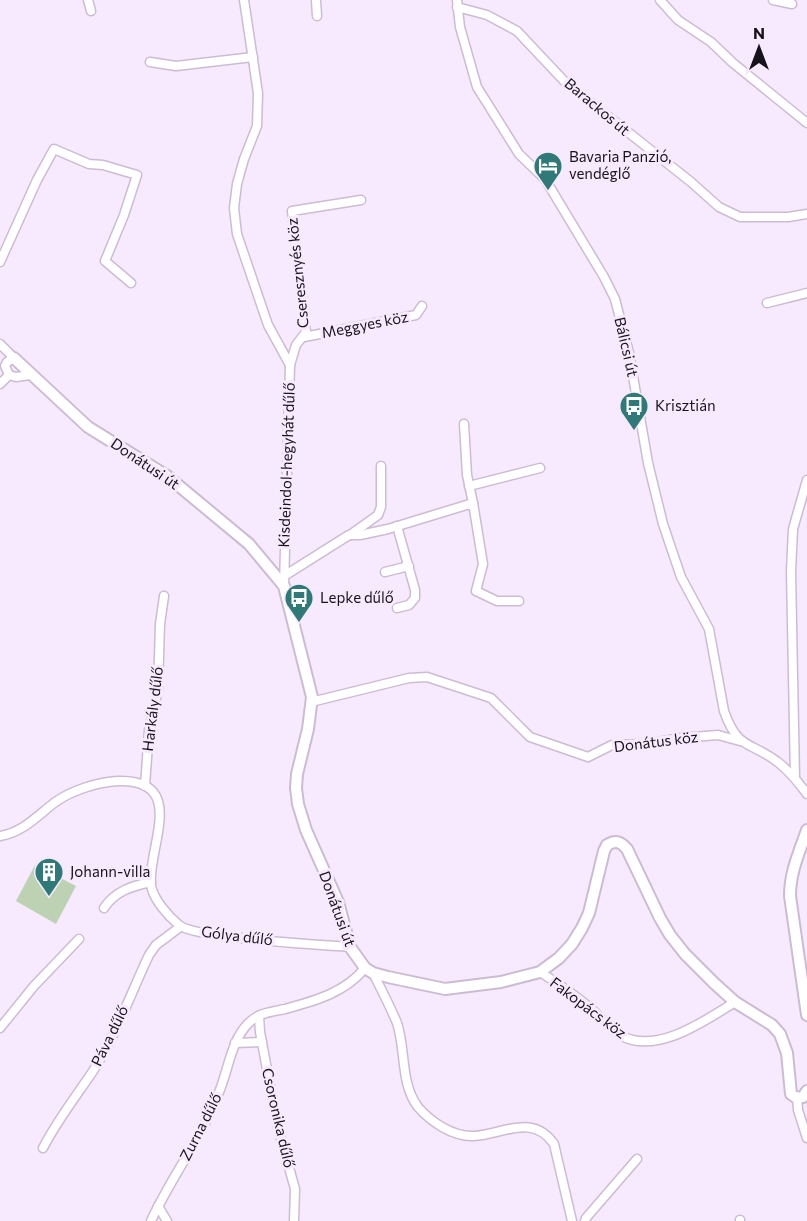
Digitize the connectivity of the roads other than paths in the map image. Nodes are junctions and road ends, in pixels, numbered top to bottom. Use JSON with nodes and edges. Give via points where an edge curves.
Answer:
{"nodes":[{"id":1,"x":88,"y":0,"type":"edge"},
{"id":2,"x":244,"y":0,"type":"edge"},
{"id":3,"x":316,"y":0,"type":"edge"},
{"id":4,"x":660,"y":0,"type":"edge"},
{"id":5,"x":773,"y":0,"type":"edge"},
{"id":6,"x":457,"y":3,"type":"edge"},
{"id":7,"x":792,"y":4,"type":"dead end"},
{"id":8,"x":91,"y":11,"type":"dead end"},
{"id":9,"x":317,"y":16,"type":"dead end"},
{"id":10,"x":253,"y":57,"type":"junction"},
{"id":11,"x":150,"y":62,"type":"dead end"},
{"id":12,"x":807,"y":123,"type":"edge"},
{"id":13,"x":361,"y":200,"type":"dead end"},
{"id":14,"x":807,"y":214,"type":"edge"},
{"id":15,"x":0,"y":262,"type":"edge"},
{"id":16,"x":131,"y":283,"type":"dead end"},
{"id":17,"x":807,"y":293,"type":"edge"},
{"id":18,"x":767,"y":303,"type":"dead end"},
{"id":19,"x":422,"y":306,"type":"dead end"},
{"id":20,"x":304,"y":337,"type":"junction"},
{"id":21,"x":0,"y":344,"type":"edge"},
{"id":22,"x":14,"y":358,"type":"junction"},
{"id":23,"x":290,"y":365,"type":"junction"},
{"id":24,"x":9,"y":375,"type":"junction"},
{"id":25,"x":30,"y":375,"type":"junction"},
{"id":26,"x":0,"y":384,"type":"edge"},
{"id":27,"x":464,"y":424,"type":"dead end"},
{"id":28,"x":381,"y":466,"type":"dead end"},
{"id":29,"x":540,"y":468,"type":"dead end"},
{"id":30,"x":807,"y":480,"type":"edge"},
{"id":31,"x":469,"y":486,"type":"junction"},
{"id":32,"x":473,"y":503,"type":"junction"},
{"id":33,"x":397,"y":526,"type":"junction"},
{"id":34,"x":349,"y":535,"type":"junction"},
{"id":35,"x":409,"y":566,"type":"junction"},
{"id":36,"x":385,"y":572,"type":"dead end"},
{"id":37,"x":284,"y":581,"type":"junction"},
{"id":38,"x":164,"y":596,"type":"dead end"},
{"id":39,"x":519,"y":601,"type":"dead end"},
{"id":40,"x":397,"y":608,"type":"dead end"},
{"id":41,"x":311,"y":702,"type":"junction"},
{"id":42,"x":740,"y":741,"type":"junction"},
{"id":43,"x":795,"y":778,"type":"junction"},
{"id":44,"x":145,"y":786,"type":"junction"},
{"id":45,"x":807,"y":794,"type":"edge"},
{"id":46,"x":807,"y":830,"type":"edge"},
{"id":47,"x":0,"y":836,"type":"edge"},
{"id":48,"x":151,"y":882,"type":"junction"},
{"id":49,"x":104,"y":908,"type":"dead end"},
{"id":50,"x":180,"y":927,"type":"junction"},
{"id":51,"x":79,"y":939,"type":"dead end"},
{"id":52,"x":350,"y":947,"type":"junction"},
{"id":53,"x":369,"y":971,"type":"junction"},
{"id":54,"x":540,"y":972,"type":"junction"},
{"id":55,"x":735,"y":1002,"type":"junction"},
{"id":56,"x":259,"y":1016,"type":"junction"},
{"id":57,"x":807,"y":1016,"type":"edge"},
{"id":58,"x":0,"y":1028,"type":"edge"},
{"id":59,"x":262,"y":1042,"type":"junction"},
{"id":60,"x":235,"y":1043,"type":"junction"},
{"id":61,"x":802,"y":1095,"type":"edge"},
{"id":62,"x":807,"y":1138,"type":"edge"},
{"id":63,"x":43,"y":1148,"type":"dead end"},
{"id":64,"x":637,"y":1159,"type":"dead end"},
{"id":65,"x":158,"y":1206,"type":"junction"},
{"id":66,"x":151,"y":1221,"type":"edge"},
{"id":67,"x":167,"y":1221,"type":"edge"},
{"id":68,"x":294,"y":1221,"type":"edge"},
{"id":69,"x":572,"y":1221,"type":"edge"},
{"id":70,"x":585,"y":1221,"type":"edge"}],
"edges":[{"from":1,"to":8,"type":"street"},
{"from":2,"to":10,"type":"street","name":"Kisdeindol-hegyhát dűlő"},
{"from":3,"to":9,"type":"street"},
{"from":4,"to":12,"type":"street","via":[[678,20],[711,42]]},
{"from":5,"to":7,"type":"street"},
{"from":6,"to":14,"type":"street","name":"Barackos út","via":[[517,31],[566,83],[719,207],[740,217]]},
{"from":6,"to":42,"type":"street","name":"Bálicsi út","via":[[477,87],[519,154],[545,179],[615,299],[663,524],[681,577],[710,629],[724,711]]},
{"from":10,"to":11,"type":"street","via":[[176,66]]},
{"from":10,"to":23,"type":"street","name":"Kisdeindol-hegyhát dűlő","via":[[258,126],[237,184],[237,234],[268,325]]},
{"from":13,"to":20,"type":"street","name":"Cseresznyés köz","via":[[292,211]]},
{"from":15,"to":16,"type":"street","via":[[54,149],[89,164],[136,175],[105,261]]},
{"from":17,"to":18,"type":"street"},
{"from":19,"to":20,"type":"street","name":"Meggyes köz","via":[[416,315]]},
{"from":20,"to":23,"type":"street","name":"Cseresznyés köz","via":[[296,345]]},
{"from":21,"to":22,"type":"street","name":"Donátusi út"},
{"from":22,"to":24,"type":"street","via":[[5,366]]},
{"from":22,"to":25,"type":"street","name":"Donátusi út"},
{"from":23,"to":37,"type":"street","name":"Kisdeindol-hegyhát dűlő"},
{"from":24,"to":25,"type":"street"},
{"from":24,"to":26,"type":"street"},
{"from":25,"to":37,"type":"street","name":"Donátusi út","via":[[88,427],[167,476],[249,544]]},
{"from":27,"to":31,"type":"street"},
{"from":28,"to":34,"type":"street","via":[[378,514]]},
{"from":29,"to":31,"type":"street"},
{"from":30,"to":43,"type":"street","via":[[794,529],[791,571]]},
{"from":31,"to":32,"type":"street"},
{"from":32,"to":33,"type":"street"},
{"from":32,"to":39,"type":"street","via":[[483,564],[476,591],[497,601]]},
{"from":33,"to":34,"type":"street"},
{"from":33,"to":35,"type":"street"},
{"from":34,"to":37,"type":"street"},
{"from":35,"to":36,"type":"street"},
{"from":35,"to":40,"type":"street","via":[[415,598],[409,605]]},
{"from":37,"to":41,"type":"street","name":"Donátusi út"},
{"from":38,"to":44,"type":"street","name":"Harkály dűlő","via":[[158,689],[149,730]]},
{"from":41,"to":42,"type":"street","name":"Donátus köz","via":[[427,677],[491,698],[530,737],[588,757],[612,745],[718,735]]},
{"from":41,"to":52,"type":"street","name":"Donátusi út","via":[[297,774],[298,804],[338,902]]},
{"from":42,"to":43,"type":"street","via":[[777,762]]},
{"from":43,"to":45,"type":"street"},
{"from":44,"to":47,"type":"street","via":[[119,781],[92,786],[56,801],[14,833]]},
{"from":44,"to":48,"type":"street","via":[[158,801],[161,819]]},
{"from":46,"to":57,"type":"street","via":[[790,879]]},
{"from":48,"to":49,"type":"street","via":[[114,895]]},
{"from":48,"to":50,"type":"street","name":"Gólya dűlő","via":[[154,895]]},
{"from":50,"to":52,"type":"street","name":"Gólya dűlő","via":[[253,939]]},
{"from":50,"to":63,"type":"street","name":"Páva dűlő","via":[[149,955],[93,1071]]},
{"from":51,"to":58,"type":"street"},
{"from":52,"to":53,"type":"street","name":"Donátusi út"},
{"from":53,"to":54,"type":"street","via":[[445,989]]},
{"from":53,"to":56,"type":"street","via":[[321,999]]},
{"from":53,"to":69,"type":"street","via":[[397,1024],[408,1087],[417,1105],[429,1118],[459,1135],[517,1127],[547,1134],[554,1144]]},
{"from":54,"to":55,"type":"street","name":"Fakopács köz","via":[[622,1036],[635,1041],[669,1038]]},
{"from":54,"to":55,"type":"street","via":[[559,958],[582,928],[604,851],[616,841],[627,849],[670,935]]},
{"from":55,"to":61,"type":"street","via":[[780,1034],[787,1053],[791,1094]]},
{"from":56,"to":59,"type":"street","name":"Csoronika dűlő"},
{"from":56,"to":60,"type":"street","name":"Zurna dűlő","via":[[244,1028]]},
{"from":59,"to":60,"type":"street"},
{"from":59,"to":68,"type":"street","name":"Csoronika dűlő","via":[[278,1128],[295,1189]]},
{"from":60,"to":65,"type":"street","name":"Zurna dűlő","via":[[205,1122]]},
{"from":61,"to":62,"type":"street","via":[[798,1110]]},
{"from":64,"to":70,"type":"street"},
{"from":65,"to":66,"type":"street","name":"Zurna dűlő"},
{"from":65,"to":67,"type":"street"}]}
